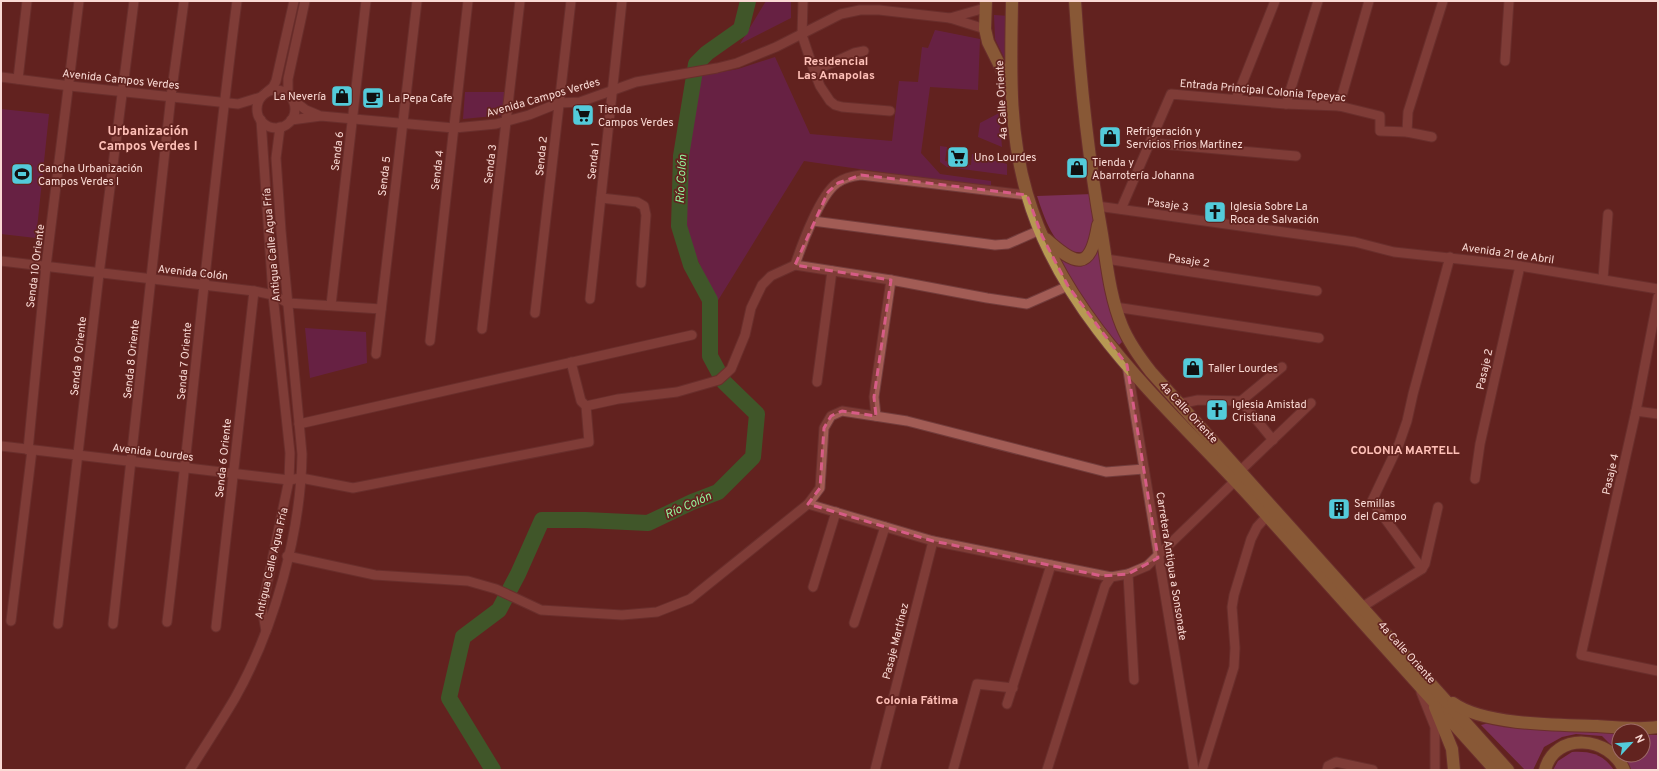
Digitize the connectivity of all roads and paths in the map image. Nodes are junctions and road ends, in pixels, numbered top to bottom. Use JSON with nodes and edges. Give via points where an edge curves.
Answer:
{"nodes":[{"id":1,"x":27,"y":1,"type":"edge"},
{"id":2,"x":79,"y":1,"type":"edge"},
{"id":3,"x":134,"y":1,"type":"edge"},
{"id":4,"x":184,"y":1,"type":"edge"},
{"id":5,"x":237,"y":1,"type":"edge"},
{"id":6,"x":294,"y":1,"type":"edge"},
{"id":7,"x":305,"y":1,"type":"edge"},
{"id":8,"x":366,"y":1,"type":"edge"},
{"id":9,"x":416,"y":1,"type":"edge"},
{"id":10,"x":468,"y":1,"type":"edge"},
{"id":11,"x":520,"y":1,"type":"edge"},
{"id":12,"x":571,"y":1,"type":"edge"},
{"id":13,"x":622,"y":1,"type":"edge"},
{"id":14,"x":803,"y":1,"type":"edge"},
{"id":15,"x":1012,"y":1,"type":"edge"},
{"id":16,"x":1075,"y":1,"type":"edge"},
{"id":17,"x":1275,"y":1,"type":"edge"},
{"id":18,"x":1318,"y":1,"type":"edge"},
{"id":19,"x":1369,"y":1,"type":"edge"},
{"id":20,"x":1443,"y":1,"type":"edge"},
{"id":21,"x":1509,"y":1,"type":"edge"},
{"id":22,"x":986,"y":5,"type":"edge"},
{"id":23,"x":950,"y":18,"type":"junction"},
{"id":24,"x":985,"y":29,"type":"junction"},
{"id":25,"x":802,"y":35,"type":"junction"},
{"id":26,"x":864,"y":51,"type":"dead end"},
{"id":27,"x":1505,"y":61,"type":"dead end"},
{"id":28,"x":814,"y":71,"type":"junction"},
{"id":29,"x":1,"y":77,"type":"edge"},
{"id":30,"x":18,"y":79,"type":"junction"},
{"id":31,"x":70,"y":86,"type":"junction"},
{"id":32,"x":1011,"y":88,"type":"junction"},
{"id":33,"x":613,"y":90,"type":"junction"},
{"id":34,"x":124,"y":92,"type":"junction"},
{"id":35,"x":263,"y":95,"type":"junction"},
{"id":36,"x":171,"y":96,"type":"junction"},
{"id":37,"x":290,"y":97,"type":"junction"},
{"id":38,"x":1236,"y":99,"type":"junction"},
{"id":39,"x":224,"y":102,"type":"junction"},
{"id":40,"x":559,"y":103,"type":"junction"},
{"id":41,"x":238,"y":104,"type":"junction"},
{"id":42,"x":1286,"y":104,"type":"junction"},
{"id":43,"x":1339,"y":106,"type":"junction"},
{"id":44,"x":890,"y":112,"type":"dead end"},
{"id":45,"x":321,"y":116,"type":"junction"},
{"id":46,"x":260,"y":118,"type":"junction"},
{"id":47,"x":352,"y":119,"type":"junction"},
{"id":48,"x":291,"y":120,"type":"junction"},
{"id":49,"x":507,"y":122,"type":"junction"},
{"id":50,"x":402,"y":124,"type":"junction"},
{"id":51,"x":280,"y":127,"type":"junction"},
{"id":52,"x":454,"y":128,"type":"junction"},
{"id":53,"x":1407,"y":132,"type":"junction"},
{"id":54,"x":1432,"y":137,"type":"dead end"},
{"id":55,"x":1150,"y":143,"type":"junction"},
{"id":56,"x":1296,"y":156,"type":"dead end"},
{"id":57,"x":1027,"y":195,"type":"junction"},
{"id":58,"x":601,"y":198,"type":"junction"},
{"id":59,"x":1097,"y":206,"type":"junction"},
{"id":60,"x":1121,"y":209,"type":"junction"},
{"id":61,"x":1608,"y":214,"type":"dead end"},
{"id":62,"x":1099,"y":219,"type":"junction"},
{"id":63,"x":814,"y":221,"type":"junction"},
{"id":64,"x":1041,"y":233,"type":"junction"},
{"id":65,"x":1355,"y":242,"type":"joint"},
{"id":66,"x":1450,"y":257,"type":"junction"},
{"id":67,"x":1106,"y":259,"type":"junction"},
{"id":68,"x":1,"y":262,"type":"edge"},
{"id":69,"x":795,"y":265,"type":"junction"},
{"id":70,"x":46,"y":266,"type":"junction"},
{"id":71,"x":1520,"y":266,"type":"junction"},
{"id":72,"x":832,"y":270,"type":"junction"},
{"id":73,"x":99,"y":274,"type":"junction"},
{"id":74,"x":151,"y":279,"type":"junction"},
{"id":75,"x":1603,"y":279,"type":"junction"},
{"id":76,"x":891,"y":280,"type":"junction"},
{"id":77,"x":641,"y":283,"type":"dead end"},
{"id":78,"x":203,"y":284,"type":"junction"},
{"id":79,"x":1068,"y":286,"type":"junction"},
{"id":80,"x":1658,"y":289,"type":"edge"},
{"id":81,"x":254,"y":291,"type":"junction"},
{"id":82,"x":1317,"y":291,"type":"dead end"},
{"id":83,"x":274,"y":295,"type":"junction"},
{"id":84,"x":1658,"y":297,"type":"edge"},
{"id":85,"x":590,"y":299,"type":"dead end"},
{"id":86,"x":288,"y":303,"type":"junction"},
{"id":87,"x":330,"y":304,"type":"junction"},
{"id":88,"x":1115,"y":307,"type":"junction"},
{"id":89,"x":380,"y":309,"type":"junction"},
{"id":90,"x":535,"y":314,"type":"dead end"},
{"id":91,"x":482,"y":329,"type":"dead end"},
{"id":92,"x":692,"y":335,"type":"dead end"},
{"id":93,"x":1319,"y":338,"type":"dead end"},
{"id":94,"x":430,"y":341,"type":"dead end"},
{"id":95,"x":376,"y":354,"type":"dead end"},
{"id":96,"x":571,"y":362,"type":"junction"},
{"id":97,"x":1127,"y":365,"type":"junction"},
{"id":98,"x":1282,"y":367,"type":"dead end"},
{"id":99,"x":817,"y":382,"type":"dead end"},
{"id":100,"x":1241,"y":401,"type":"junction"},
{"id":101,"x":1311,"y":403,"type":"dead end"},
{"id":102,"x":1179,"y":404,"type":"junction"},
{"id":103,"x":586,"y":406,"type":"junction"},
{"id":104,"x":1636,"y":411,"type":"junction"},
{"id":105,"x":1658,"y":414,"type":"edge"},
{"id":106,"x":876,"y":416,"type":"junction"},
{"id":107,"x":299,"y":424,"type":"junction"},
{"id":108,"x":1273,"y":440,"type":"junction"},
{"id":109,"x":1,"y":446,"type":"edge"},
{"id":110,"x":30,"y":450,"type":"junction"},
{"id":111,"x":79,"y":456,"type":"junction"},
{"id":112,"x":132,"y":462,"type":"junction"},
{"id":113,"x":186,"y":469,"type":"junction"},
{"id":114,"x":1144,"y":469,"type":"junction"},
{"id":115,"x":234,"y":474,"type":"junction"},
{"id":116,"x":1238,"y":476,"type":"junction"},
{"id":117,"x":301,"y":478,"type":"junction"},
{"id":118,"x":1475,"y":479,"type":"dead end"},
{"id":119,"x":289,"y":480,"type":"junction"},
{"id":120,"x":808,"y":504,"type":"junction"},
{"id":121,"x":1438,"y":506,"type":"dead end"},
{"id":122,"x":836,"y":512,"type":"junction"},
{"id":123,"x":1267,"y":516,"type":"junction"},
{"id":124,"x":885,"y":526,"type":"junction"},
{"id":125,"x":933,"y":541,"type":"junction"},
{"id":126,"x":288,"y":556,"type":"junction"},
{"id":127,"x":1158,"y":558,"type":"junction"},
{"id":128,"x":1051,"y":565,"type":"junction"},
{"id":129,"x":1422,"y":569,"type":"junction"},
{"id":130,"x":1128,"y":574,"type":"junction"},
{"id":131,"x":1112,"y":577,"type":"junction"},
{"id":132,"x":813,"y":587,"type":"dead end"},
{"id":133,"x":1362,"y":607,"type":"junction"},
{"id":134,"x":11,"y":621,"type":"dead end"},
{"id":135,"x":167,"y":622,"type":"dead end"},
{"id":136,"x":854,"y":623,"type":"dead end"},
{"id":137,"x":58,"y":624,"type":"dead end"},
{"id":138,"x":113,"y":624,"type":"dead end"},
{"id":139,"x":216,"y":627,"type":"dead end"},
{"id":140,"x":266,"y":632,"type":"junction"},
{"id":141,"x":1658,"y":671,"type":"edge"},
{"id":142,"x":1134,"y":680,"type":"dead end"},
{"id":143,"x":1415,"y":681,"type":"junction"},
{"id":144,"x":1013,"y":688,"type":"junction"},
{"id":145,"x":1434,"y":695,"type":"junction"},
{"id":146,"x":1007,"y":704,"type":"dead end"},
{"id":147,"x":1658,"y":727,"type":"edge"},
{"id":148,"x":190,"y":770,"type":"edge"},
{"id":149,"x":875,"y":770,"type":"edge"},
{"id":150,"x":953,"y":770,"type":"edge"},
{"id":151,"x":1047,"y":770,"type":"edge"},
{"id":152,"x":1194,"y":770,"type":"edge"},
{"id":153,"x":1202,"y":770,"type":"edge"},
{"id":154,"x":1327,"y":770,"type":"edge"},
{"id":155,"x":1373,"y":770,"type":"edge"},
{"id":156,"x":1435,"y":770,"type":"edge"},
{"id":157,"x":1454,"y":770,"type":"edge"},
{"id":158,"x":1495,"y":770,"type":"edge"},
{"id":159,"x":1508,"y":770,"type":"edge"},
{"id":160,"x":1545,"y":770,"type":"edge"},
{"id":161,"x":1624,"y":770,"type":"edge"}],
"edges":[{"from":1,"to":30,"type":"street"},
{"from":2,"to":31,"type":"street","name":"Senda 10 Oriente"},
{"from":3,"to":34,"type":"street","name":"Senda 9 Oriente"},
{"from":4,"to":36,"type":"street","name":"Senda 8 Oriente"},
{"from":5,"to":39,"type":"street","name":"Senda 7 Oriente"},
{"from":6,"to":35,"type":"street","via":[[276,81]]},
{"from":7,"to":37,"type":"street","via":[[288,79]]},
{"from":8,"to":47,"type":"street","name":"Senda 6"},
{"from":9,"to":50,"type":"street","name":"Senda 5"},
{"from":10,"to":52,"type":"street","name":"Senda 4"},
{"from":11,"to":49,"type":"street","name":"Senda 3"},
{"from":12,"to":40,"type":"street","name":"Senda 2"},
{"from":13,"to":33,"type":"street","name":"Senda 1"},
{"from":14,"to":25,"type":"street"},
{"from":15,"to":32,"type":"highway","name":"4a Calle Oriente"},
{"from":16,"to":59,"type":"highway","name":"4a Calle Oriente"},
{"from":17,"to":38,"type":"street"},
{"from":18,"to":42,"type":"street"},
{"from":19,"to":43,"type":"street"},
{"from":20,"to":53,"type":"street","via":[[1408,112]]},
{"from":21,"to":27,"type":"street"},
{"from":22,"to":23,"type":"street","name":"Avenida Campos Verdes"},
{"from":22,"to":24,"type":"highway"},
{"from":23,"to":24,"type":"street","name":"Avenida Campos Verdes"},
{"from":23,"to":25,"type":"street","name":"Avenida Campos Verdes","via":[[860,10],[841,14]]},
{"from":24,"to":32,"type":"highway","via":[[993,54]]},
{"from":25,"to":28,"type":"street"},
{"from":25,"to":33,"type":"street","name":"Avenida Campos Verdes","via":[[737,63],[636,82]]},
{"from":26,"to":28,"type":"street"},
{"from":28,"to":44,"type":"street","via":[[825,94],[835,105]]},
{"from":29,"to":30,"type":"street","name":"Avenida Campos Verdes"},
{"from":30,"to":31,"type":"street","name":"Avenida Campos Verdes"},
{"from":31,"to":34,"type":"street","name":"Avenida Campos Verdes"},
{"from":31,"to":70,"type":"street","name":"Senda 10 Oriente"},
{"from":32,"to":57,"type":"highway","name":"4a Calle Oriente","via":[[1015,137]]},
{"from":33,"to":40,"type":"street","name":"Avenida Campos Verdes","via":[[580,102]]},
{"from":33,"to":58,"type":"street","name":"Senda 1"},
{"from":34,"to":36,"type":"street","name":"Avenida Campos Verdes"},
{"from":34,"to":73,"type":"street","name":"Senda 9 Oriente"},
{"from":35,"to":37,"type":"street","via":[[274,90]]},
{"from":35,"to":41,"type":"street","name":"Avenida Campos Verdes"},
{"from":35,"to":46,"type":"street","via":[[258,106]]},
{"from":36,"to":39,"type":"street","name":"Avenida Campos Verdes"},
{"from":36,"to":74,"type":"street","name":"Senda 8 Oriente"},
{"from":37,"to":45,"type":"street","name":"Avenida Campos Verdes","via":[[306,110]]},
{"from":37,"to":48,"type":"street","via":[[295,107]]},
{"from":38,"to":42,"type":"street","name":"Entrada Principal Colonia Tepeyac"},
{"from":38,"to":55,"type":"street","name":"Entrada Principal Colonia Tepeyac","via":[[1171,94]]},
{"from":39,"to":41,"type":"street","name":"Avenida Campos Verdes"},
{"from":39,"to":78,"type":"street","name":"Senda 7 Oriente"},
{"from":40,"to":49,"type":"street","name":"Avenida Campos Verdes"},
{"from":40,"to":90,"type":"street","name":"Senda 2"},
{"from":41,"to":46,"type":"street","name":"Avenida Campos Verdes"},
{"from":42,"to":43,"type":"street","name":"Entrada Principal Colonia Tepeyac"},
{"from":43,"to":53,"type":"street","name":"Entrada Principal Colonia Tepeyac","via":[[1380,116],[1380,131]]},
{"from":45,"to":47,"type":"street","name":"Avenida Campos Verdes"},
{"from":45,"to":48,"type":"street","name":"Avenida Campos Verdes"},
{"from":46,"to":51,"type":"street","via":[[270,126]]},
{"from":46,"to":83,"type":"street","name":"Antigua Calle Agua Fría"},
{"from":47,"to":50,"type":"street","name":"Avenida Campos Verdes"},
{"from":47,"to":87,"type":"street","name":"Senda 6"},
{"from":48,"to":51,"type":"street"},
{"from":49,"to":52,"type":"street","name":"Avenida Campos Verdes"},
{"from":49,"to":91,"type":"street","name":"Senda 3"},
{"from":50,"to":52,"type":"street","name":"Avenida Campos Verdes"},
{"from":50,"to":89,"type":"street","name":"Senda 5"},
{"from":51,"to":86,"type":"street","name":"Antigua Calle Agua Fría","via":[[276,158]]},
{"from":52,"to":94,"type":"street","name":"Senda 4"},
{"from":53,"to":54,"type":"street","name":"Entrada Principal Colonia Tepeyac"},
{"from":55,"to":56,"type":"street"},
{"from":55,"to":60,"type":"street"},
{"from":57,"to":63,"type":"street","via":[[861,176],[850,177],[828,192]]},
{"from":57,"to":64,"type":"highway","name":"4a Calle Oriente"},
{"from":58,"to":77,"type":"street","via":[[637,202],[644,206],[646,215]]},
{"from":58,"to":85,"type":"street","name":"Senda 1"},
{"from":59,"to":60,"type":"street","name":"Pasaje 3"},
{"from":59,"to":62,"type":"highway","name":"4a Calle Oriente"},
{"from":60,"to":65,"type":"street","name":"Pasaje 3"},
{"from":61,"to":75,"type":"street"},
{"from":62,"to":64,"type":"highway","via":[[1091,247],[1086,258],[1080,262],[1069,258]]},
{"from":62,"to":67,"type":"highway","name":"4a Calle Oriente"},
{"from":63,"to":64,"type":"street","via":[[995,245],[1008,244]]},
{"from":63,"to":69,"type":"street"},
{"from":64,"to":79,"type":"highway","name":"4a Calle Oriente"},
{"from":65,"to":66,"type":"street","name":"Avenida 21 de Abril","via":[[1394,252]]},
{"from":66,"to":71,"type":"street","name":"Avenida 21 de Abril"},
{"from":66,"to":129,"type":"street","via":[[1408,421],[1400,444],[1372,501]]},
{"from":67,"to":82,"type":"street","name":"Pasaje 2"},
{"from":67,"to":88,"type":"highway","name":"4a Calle Oriente"},
{"from":68,"to":70,"type":"street","name":"Avenida Colón"},
{"from":69,"to":72,"type":"street"},
{"from":69,"to":103,"type":"street","via":[[771,276],[762,285],[751,308],[745,335],[731,369],[719,380],[677,392],[618,399]]},
{"from":70,"to":73,"type":"street","name":"Avenida Colón"},
{"from":70,"to":110,"type":"street","name":"Senda 10 Oriente"},
{"from":71,"to":75,"type":"street","name":"Avenida 21 de Abril"},
{"from":71,"to":118,"type":"street","name":"Pasaje 2","via":[[1480,444]]},
{"from":72,"to":76,"type":"street"},
{"from":72,"to":99,"type":"street"},
{"from":73,"to":74,"type":"street","name":"Avenida Colón"},
{"from":73,"to":111,"type":"street","name":"Senda 9 Oriente"},
{"from":74,"to":78,"type":"street","name":"Avenida Colón"},
{"from":74,"to":112,"type":"street","name":"Senda 8 Oriente"},
{"from":75,"to":80,"type":"street","name":"Avenida 21 de Abril"},
{"from":76,"to":79,"type":"street","via":[[1027,304]]},
{"from":76,"to":106,"type":"street","via":[[874,398]]},
{"from":78,"to":81,"type":"street","name":"Avenida Colón"},
{"from":78,"to":113,"type":"street","name":"Senda 7 Oriente"},
{"from":79,"to":97,"type":"highway","name":"4a Calle Oriente"},
{"from":81,"to":83,"type":"street","name":"Avenida Colón"},
{"from":81,"to":115,"type":"street","name":"Senda 6 Oriente"},
{"from":83,"to":86,"type":"street","name":"Avenida Colón"},
{"from":83,"to":119,"type":"street","name":"Antigua Calle Agua Fría","via":[[290,453]]},
{"from":84,"to":104,"type":"street","name":"Pasaje 4"},
{"from":86,"to":87,"type":"street","name":"Avenida Colón"},
{"from":86,"to":107,"type":"street","name":"Antigua Calle Agua Fría"},
{"from":87,"to":89,"type":"street","name":"Avenida Colón"},
{"from":88,"to":93,"type":"street"},
{"from":88,"to":102,"type":"highway","name":"4a Calle Oriente","via":[[1122,327],[1138,354]]},
{"from":89,"to":95,"type":"street","name":"Senda 5"},
{"from":92,"to":96,"type":"street"},
{"from":96,"to":103,"type":"street","via":[[580,401]]},
{"from":96,"to":107,"type":"street"},
{"from":97,"to":114,"type":"street","name":"Carretera Antigua a Sonsonate"},
{"from":97,"to":116,"type":"highway","name":"4a Calle Oriente"},
{"from":98,"to":100,"type":"street"},
{"from":100,"to":102,"type":"street","via":[[1198,400]]},
{"from":100,"to":108,"type":"street"},
{"from":101,"to":108,"type":"street"},
{"from":102,"to":116,"type":"highway","name":"4a Calle Oriente"},
{"from":103,"to":117,"type":"street","via":[[589,442],[353,488]]},
{"from":104,"to":105,"type":"street"},
{"from":104,"to":141,"type":"street","name":"Pasaje 4","via":[[1581,655]]},
{"from":106,"to":114,"type":"street","via":[[907,421],[1106,472]]},
{"from":106,"to":120,"type":"street","via":[[842,411],[831,416],[824,428],[820,488]]},
{"from":107,"to":117,"type":"street","name":"Antigua Calle Agua Fría"},
{"from":108,"to":116,"type":"street"},
{"from":109,"to":110,"type":"street","name":"Avenida Lourdes"},
{"from":110,"to":111,"type":"street","name":"Avenida Lourdes"},
{"from":110,"to":134,"type":"street","name":"Senda 10 Oriente"},
{"from":111,"to":112,"type":"street","name":"Avenida Lourdes"},
{"from":111,"to":137,"type":"street","name":"Senda 9 Oriente"},
{"from":112,"to":113,"type":"street","name":"Avenida Lourdes"},
{"from":112,"to":138,"type":"street","name":"Senda 8 Oriente"},
{"from":113,"to":115,"type":"street","name":"Avenida Lourdes"},
{"from":113,"to":135,"type":"street","name":"Senda 7 Oriente"},
{"from":114,"to":127,"type":"street","name":"Carretera Antigua a Sonsonate"},
{"from":115,"to":119,"type":"street","name":"Avenida Lourdes"},
{"from":115,"to":139,"type":"street","name":"Senda 6 Oriente"},
{"from":116,"to":123,"type":"highway","name":"4a Calle Oriente"},
{"from":116,"to":127,"type":"street"},
{"from":116,"to":133,"type":"highway","name":"4a Calle Oriente"},
{"from":117,"to":119,"type":"street","name":"Avenida Lourdes"},
{"from":117,"to":126,"type":"street","name":"Antigua Calle Agua Fría"},
{"from":119,"to":140,"type":"street","name":"Antigua Calle Agua Fría","via":[[262,608]]},
{"from":120,"to":122,"type":"street"},
{"from":120,"to":126,"type":"street","via":[[690,599],[656,612],[622,615],[541,610],[496,589],[468,581],[375,575]]},
{"from":121,"to":129,"type":"street"},
{"from":122,"to":124,"type":"street"},
{"from":122,"to":132,"type":"street"},
{"from":123,"to":143,"type":"highway","name":"4a Calle Oriente"},
{"from":123,"to":153,"type":"street","via":[[1251,539],[1234,595],[1234,667]]},
{"from":124,"to":125,"type":"street"},
{"from":124,"to":136,"type":"street"},
{"from":125,"to":128,"type":"street"},
{"from":125,"to":149,"type":"street","name":"Pasaje Martínez"},
{"from":126,"to":140,"type":"street","name":"Antigua Calle Agua Fría"},
{"from":127,"to":130,"type":"street","via":[[1148,566]]},
{"from":127,"to":152,"type":"street","name":"Carretera Antigua a Sonsonate"},
{"from":128,"to":131,"type":"street"},
{"from":128,"to":144,"type":"street"},
{"from":129,"to":133,"type":"street"},
{"from":130,"to":131,"type":"street"},
{"from":130,"to":142,"type":"street"},
{"from":131,"to":151,"type":"street","via":[[1105,586]]},
{"from":133,"to":145,"type":"highway","name":"4a Calle Oriente"},
{"from":140,"to":148,"type":"street","via":[[235,697]]},
{"from":143,"to":145,"type":"highway","name":"4a Calle Oriente"},
{"from":143,"to":156,"type":"street","via":[[1435,727]]},
{"from":144,"to":146,"type":"street"},
{"from":144,"to":150,"type":"street","via":[[976,684]]},
{"from":145,"to":147,"type":"highway","via":[[1470,713],[1544,725]]},
{"from":145,"to":157,"type":"highway","via":[[1452,748]]},
{"from":145,"to":158,"type":"highway","name":"4a Calle Oriente"},
{"from":145,"to":159,"type":"highway","name":"4a Calle Oriente"},
{"from":154,"to":155,"type":"street","via":[[1328,766],[1336,762]]},
{"from":160,"to":161,"type":"highway","via":[[1552,755],[1572,742],[1594,745],[1609,752]]}]}
